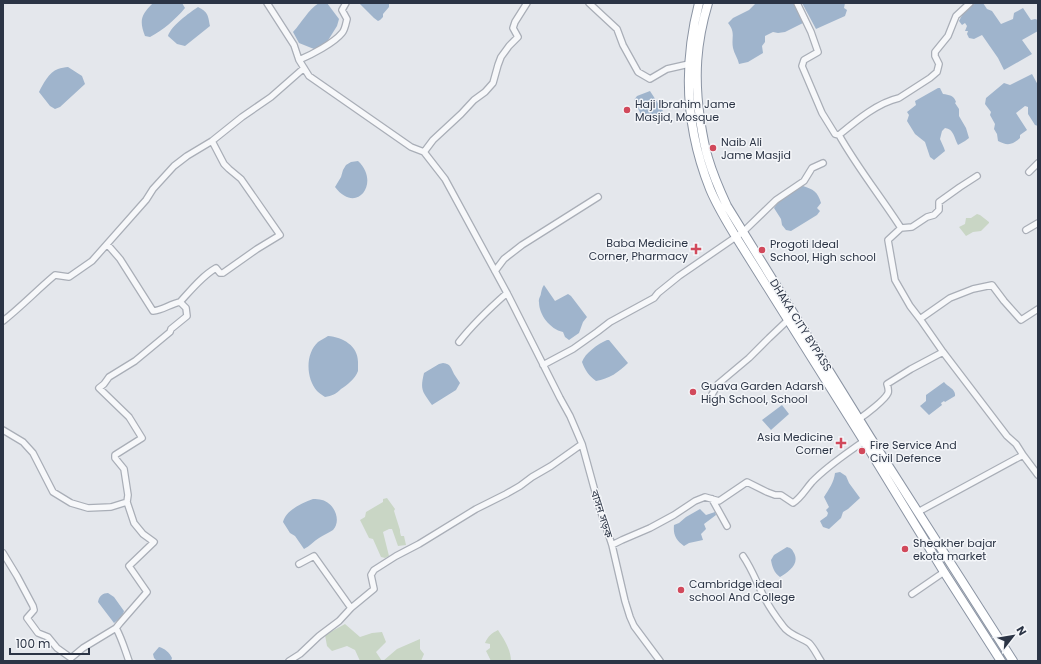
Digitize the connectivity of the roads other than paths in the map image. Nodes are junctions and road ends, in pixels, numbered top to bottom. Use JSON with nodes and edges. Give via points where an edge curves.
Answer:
{"nodes":[{"id":1,"x":267,"y":3,"type":"edge"},
{"id":2,"x":346,"y":3,"type":"edge"},
{"id":3,"x":527,"y":3,"type":"edge"},
{"id":4,"x":589,"y":3,"type":"edge"},
{"id":5,"x":699,"y":3,"type":"edge"},
{"id":6,"x":708,"y":3,"type":"edge"},
{"id":7,"x":797,"y":3,"type":"edge"},
{"id":8,"x":970,"y":3,"type":"edge"},
{"id":9,"x":299,"y":60,"type":"junction"},
{"id":10,"x":689,"y":64,"type":"junction"},
{"id":11,"x":304,"y":68,"type":"junction"},
{"id":12,"x":838,"y":135,"type":"junction"},
{"id":13,"x":212,"y":141,"type":"junction"},
{"id":14,"x":424,"y":152,"type":"junction"},
{"id":15,"x":822,"y":163,"type":"dead end"},
{"id":16,"x":1038,"y":163,"type":"edge"},
{"id":17,"x":1029,"y":172,"type":"dead end"},
{"id":18,"x":977,"y":176,"type":"dead end"},
{"id":19,"x":598,"y":197,"type":"dead end"},
{"id":20,"x":1038,"y":223,"type":"edge"},
{"id":21,"x":901,"y":228,"type":"junction"},
{"id":22,"x":1026,"y":230,"type":"dead end"},
{"id":23,"x":739,"y":235,"type":"junction"},
{"id":24,"x":107,"y":244,"type":"junction"},
{"id":25,"x":494,"y":271,"type":"junction"},
{"id":26,"x":507,"y":293,"type":"junction"},
{"id":27,"x":180,"y":302,"type":"junction"},
{"id":28,"x":1038,"y":309,"type":"edge"},
{"id":29,"x":920,"y":319,"type":"junction"},
{"id":30,"x":788,"y":320,"type":"junction"},
{"id":31,"x":3,"y":321,"type":"edge"},
{"id":32,"x":459,"y":342,"type":"dead end"},
{"id":33,"x":943,"y":352,"type":"junction"},
{"id":34,"x":543,"y":365,"type":"junction"},
{"id":35,"x":710,"y":398,"type":"dead end"},
{"id":36,"x":859,"y":419,"type":"junction"},
{"id":37,"x":3,"y":430,"type":"edge"},
{"id":38,"x":864,"y":441,"type":"junction"},
{"id":39,"x":582,"y":444,"type":"junction"},
{"id":40,"x":1023,"y":455,"type":"junction"},
{"id":41,"x":1038,"y":475,"type":"edge"},
{"id":42,"x":712,"y":499,"type":"junction"},
{"id":43,"x":127,"y":502,"type":"junction"},
{"id":44,"x":918,"y":512,"type":"junction"},
{"id":45,"x":726,"y":526,"type":"dead end"},
{"id":46,"x":612,"y":545,"type":"junction"},
{"id":47,"x":3,"y":553,"type":"edge"},
{"id":48,"x":743,"y":556,"type":"dead end"},
{"id":49,"x":299,"y":564,"type":"dead end"},
{"id":50,"x":944,"y":572,"type":"junction"},
{"id":51,"x":912,"y":594,"type":"dead end"},
{"id":52,"x":351,"y":608,"type":"junction"},
{"id":53,"x":116,"y":628,"type":"junction"},
{"id":54,"x":130,"y":661,"type":"edge"},
{"id":55,"x":289,"y":661,"type":"edge"},
{"id":56,"x":660,"y":661,"type":"edge"},
{"id":57,"x":821,"y":661,"type":"edge"},
{"id":58,"x":1001,"y":661,"type":"edge"},
{"id":59,"x":1012,"y":661,"type":"edge"}],
"edges":[{"from":1,"to":9,"type":"street","via":[[294,45]]},
{"from":2,"to":9,"type":"street","via":[[342,10],[347,18],[343,33],[315,53]]},
{"from":3,"to":14,"type":"street","via":[[513,28],[518,37],[501,56],[493,83],[433,140]]},
{"from":4,"to":10,"type":"street","via":[[617,29],[638,72],[650,78],[667,69]]},
{"from":5,"to":10,"type":"highway"},
{"from":6,"to":23,"type":"highway","name":"DHAKA CITY BYPASS","via":[[698,43],[697,97],[707,156]]},
{"from":7,"to":12,"type":"street","via":[[818,52],[804,60],[802,66],[822,113]]},
{"from":8,"to":12,"type":"street","via":[[956,16],[948,36],[935,52],[939,64],[930,78],[899,98],[866,113]]},
{"from":9,"to":11,"type":"street"},
{"from":10,"to":23,"type":"highway","via":[[689,96],[701,160],[717,203]]},
{"from":11,"to":13,"type":"street","via":[[271,97]]},
{"from":11,"to":14,"type":"street","via":[[309,76],[359,111],[411,147]]},
{"from":12,"to":21,"type":"street"},
{"from":13,"to":24,"type":"street","via":[[174,166]]},
{"from":13,"to":27,"type":"street","via":[[224,164],[241,178],[280,235],[222,273],[216,268],[213,270]]},
{"from":14,"to":25,"type":"street","name":"বাসন সড়ক","via":[[446,179]]},
{"from":15,"to":23,"type":"street","via":[[812,168],[804,181],[776,200]]},
{"from":16,"to":17,"type":"street"},
{"from":18,"to":21,"type":"street","via":[[939,202],[939,210],[934,215],[912,228]]},
{"from":19,"to":25,"type":"street","via":[[522,245]]},
{"from":20,"to":22,"type":"street"},
{"from":21,"to":29,"type":"street","via":[[888,240],[895,280]]},
{"from":23,"to":30,"type":"highway"},
{"from":23,"to":34,"type":"street","via":[[679,276],[654,298],[610,322],[573,349]]},
{"from":23,"to":36,"type":"highway","name":"DHAKA CITY BYPASS"},
{"from":24,"to":27,"type":"street","via":[[120,259],[153,311]]},
{"from":24,"to":31,"type":"street","via":[[92,261],[69,277],[55,275]]},
{"from":25,"to":26,"type":"street","name":"বাসন সড়ক"},
{"from":26,"to":32,"type":"street"},
{"from":26,"to":34,"type":"street","name":"বাসন সড়ক"},
{"from":27,"to":43,"type":"street","via":[[186,308],[187,316],[99,388],[129,417],[142,438],[115,455],[124,469]]},
{"from":28,"to":29,"type":"street","via":[[1021,320],[992,285],[950,298]]},
{"from":29,"to":33,"type":"street"},
{"from":30,"to":35,"type":"street","via":[[744,363],[718,384]]},
{"from":30,"to":38,"type":"highway"},
{"from":33,"to":36,"type":"street","via":[[887,384],[887,395]]},
{"from":33,"to":40,"type":"street"},
{"from":34,"to":39,"type":"street","name":"বাসন সড়ক"},
{"from":36,"to":44,"type":"highway","name":"DHAKA CITY BYPASS"},
{"from":37,"to":43,"type":"street","via":[[23,442],[32,453],[53,492],[71,504],[88,508],[111,507]]},
{"from":38,"to":42,"type":"street","via":[[812,482],[793,503],[781,495],[767,492],[747,482],[719,501]]},
{"from":38,"to":50,"type":"highway"},
{"from":39,"to":46,"type":"street","name":"বাসন সড়ক"},
{"from":39,"to":52,"type":"street","via":[[520,486],[476,509],[374,570],[371,575],[374,589]]},
{"from":40,"to":41,"type":"street"},
{"from":40,"to":44,"type":"street"},
{"from":42,"to":45,"type":"street"},
{"from":42,"to":46,"type":"street","via":[[705,497],[695,501],[674,516]]},
{"from":43,"to":53,"type":"street","via":[[134,523],[142,534],[154,542],[129,566],[147,592]]},
{"from":44,"to":59,"type":"highway","name":"DHAKA CITY BYPASS"},
{"from":46,"to":56,"type":"street","name":"বাসন সড়ক","via":[[630,617]]},
{"from":47,"to":53,"type":"street","via":[[33,606],[34,610],[27,618],[38,633],[48,637],[64,653],[72,658],[83,648]]},
{"from":48,"to":57,"type":"street","via":[[783,627],[810,644]]},
{"from":49,"to":52,"type":"street","via":[[314,556]]},
{"from":50,"to":51,"type":"street"},
{"from":50,"to":58,"type":"highway"},
{"from":52,"to":55,"type":"street","via":[[339,621]]},
{"from":53,"to":54,"type":"street"}]}
